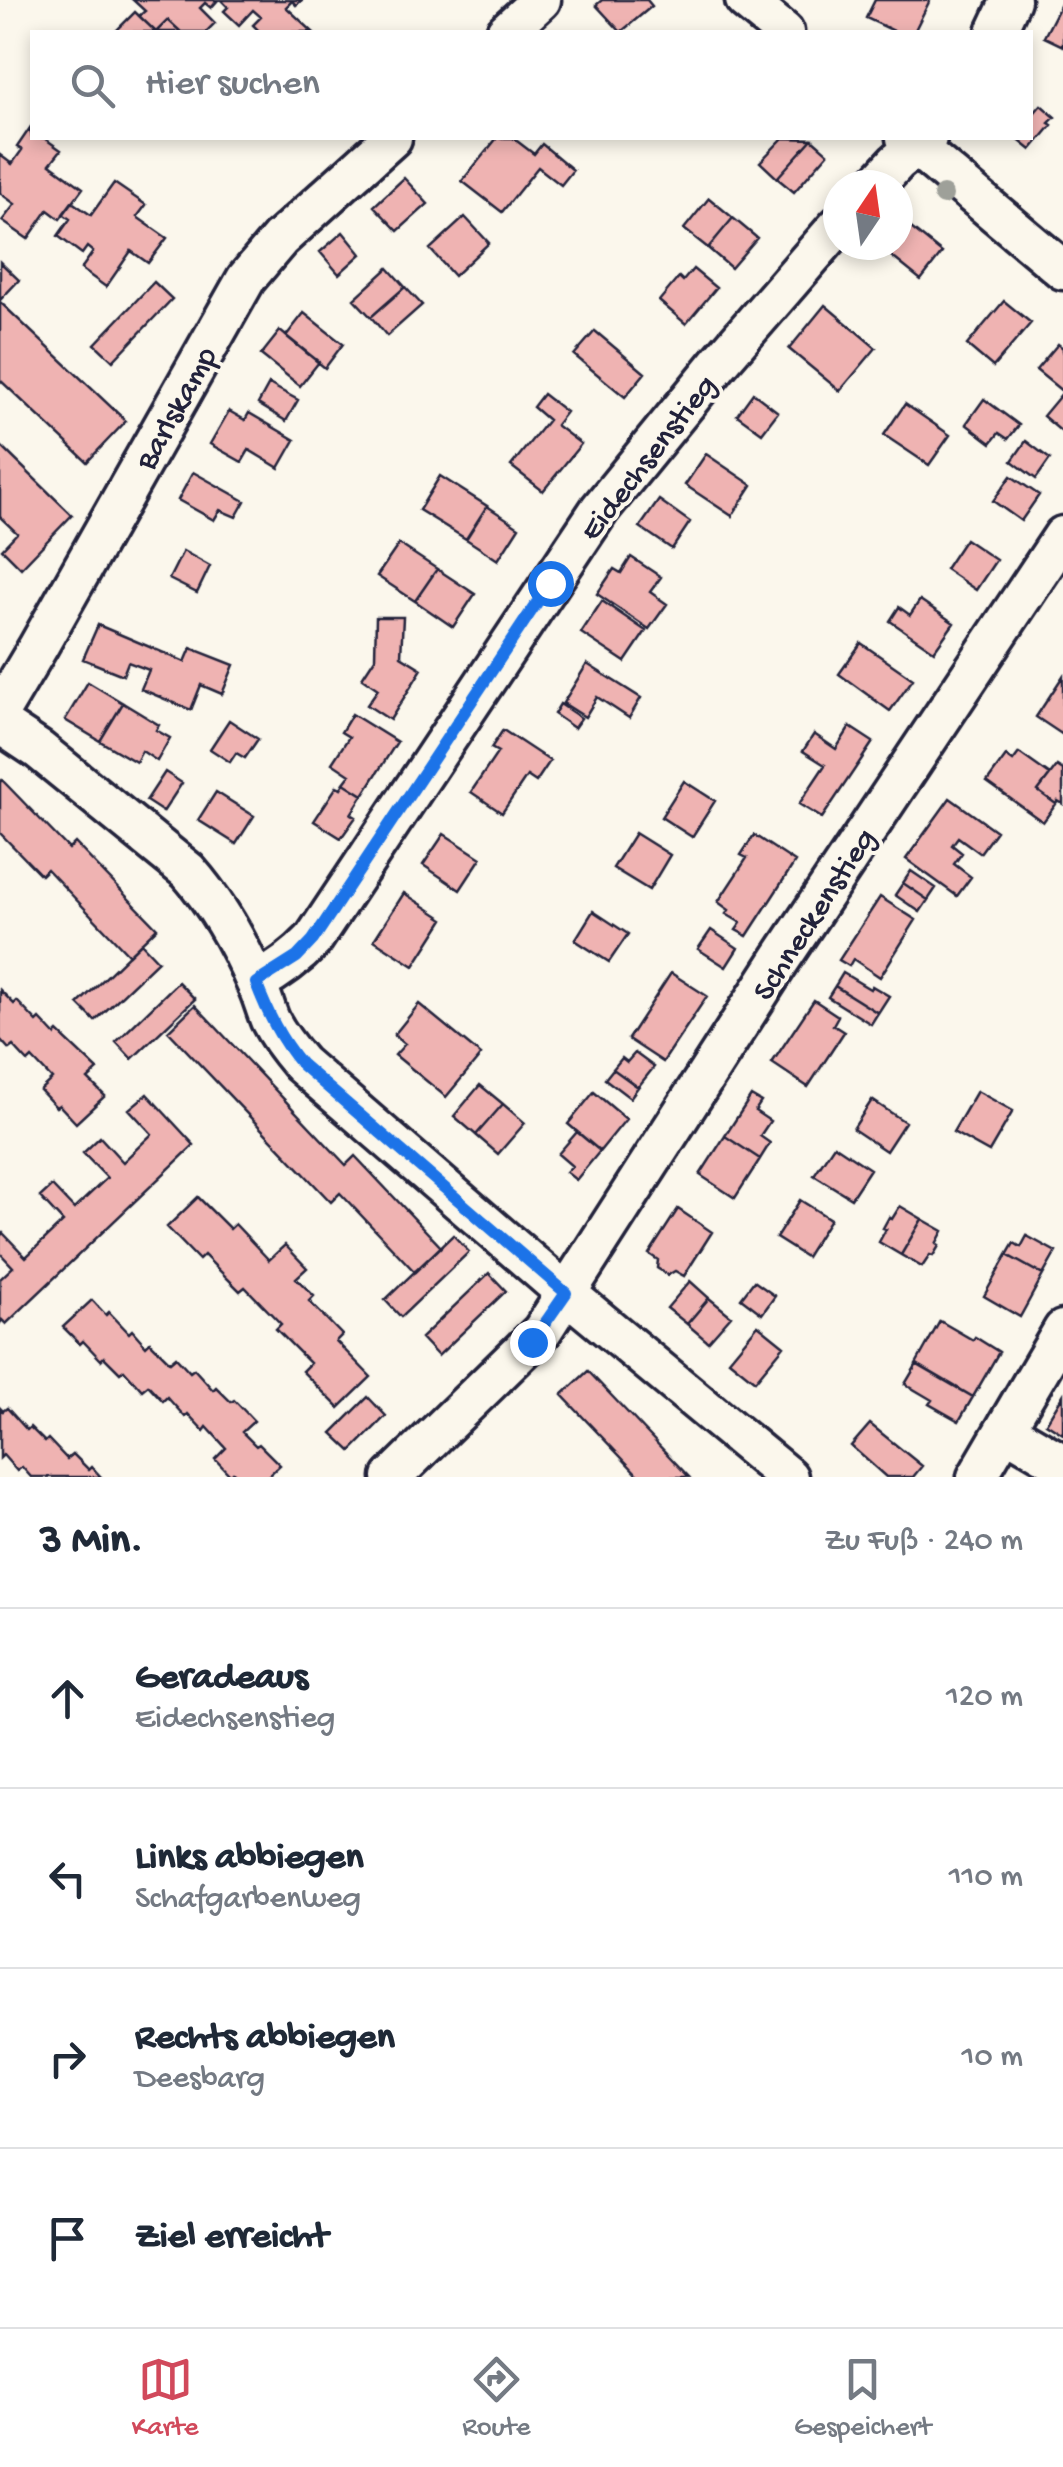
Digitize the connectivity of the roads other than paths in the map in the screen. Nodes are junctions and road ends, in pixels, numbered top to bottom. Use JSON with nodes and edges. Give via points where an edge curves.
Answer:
{"nodes":[{"id":1,"x":541,"y":0,"type":"edge"},
{"id":2,"x":746,"y":0,"type":"edge"},
{"id":3,"x":1012,"y":0,"type":"edge"},
{"id":4,"x":508,"y":30,"type":"edge"},
{"id":5,"x":782,"y":30,"type":"edge"},
{"id":6,"x":997,"y":30,"type":"edge"},
{"id":7,"x":390,"y":140,"type":"edge"},
{"id":8,"x":916,"y":140,"type":"edge"},
{"id":9,"x":890,"y":170,"type":"edge"},
{"id":10,"x":823,"y":243,"type":"edge"},
{"id":11,"x":1063,"y":270,"type":"edge"},
{"id":12,"x":1063,"y":536,"type":"edge"},
{"id":13,"x":0,"y":711,"type":"edge"},
{"id":14,"x":0,"y":724,"type":"edge"},
{"id":15,"x":256,"y":983,"type":"junction"},
{"id":16,"x":566,"y":1293,"type":"junction"},
{"id":17,"x":1063,"y":1330,"type":"edge"},
{"id":18,"x":1006,"y":1430,"type":"junction"},
{"id":19,"x":1063,"y":1464,"type":"edge"},
{"id":20,"x":392,"y":1477,"type":"edge"},
{"id":21,"x":788,"y":1477,"type":"edge"},
{"id":22,"x":978,"y":1477,"type":"edge"}],
"edges":[{"from":1,"to":4,"type":"street"},
{"from":2,"to":5,"type":"street"},
{"from":3,"to":6,"type":"street"},
{"from":7,"to":13,"type":"street","name":"Barlskamp","via":[[280,239],[246,279]]},
{"from":8,"to":9,"type":"street"},
{"from":8,"to":11,"type":"street"},
{"from":10,"to":15,"type":"street","name":"Eidechsenstieg","via":[[600,509],[313,940]]},
{"from":12,"to":16,"type":"street","name":"Schneckenstieg"},
{"from":14,"to":15,"type":"street","via":[[188,871],[223,918]]},
{"from":15,"to":16,"type":"street","via":[[270,1020],[301,1064]]},
{"from":16,"to":20,"type":"street","name":"Schneckenstieg","via":[[532,1342]]},
{"from":16,"to":21,"type":"street"},
{"from":17,"to":18,"type":"street"},
{"from":18,"to":19,"type":"street"},
{"from":18,"to":22,"type":"street"}]}
